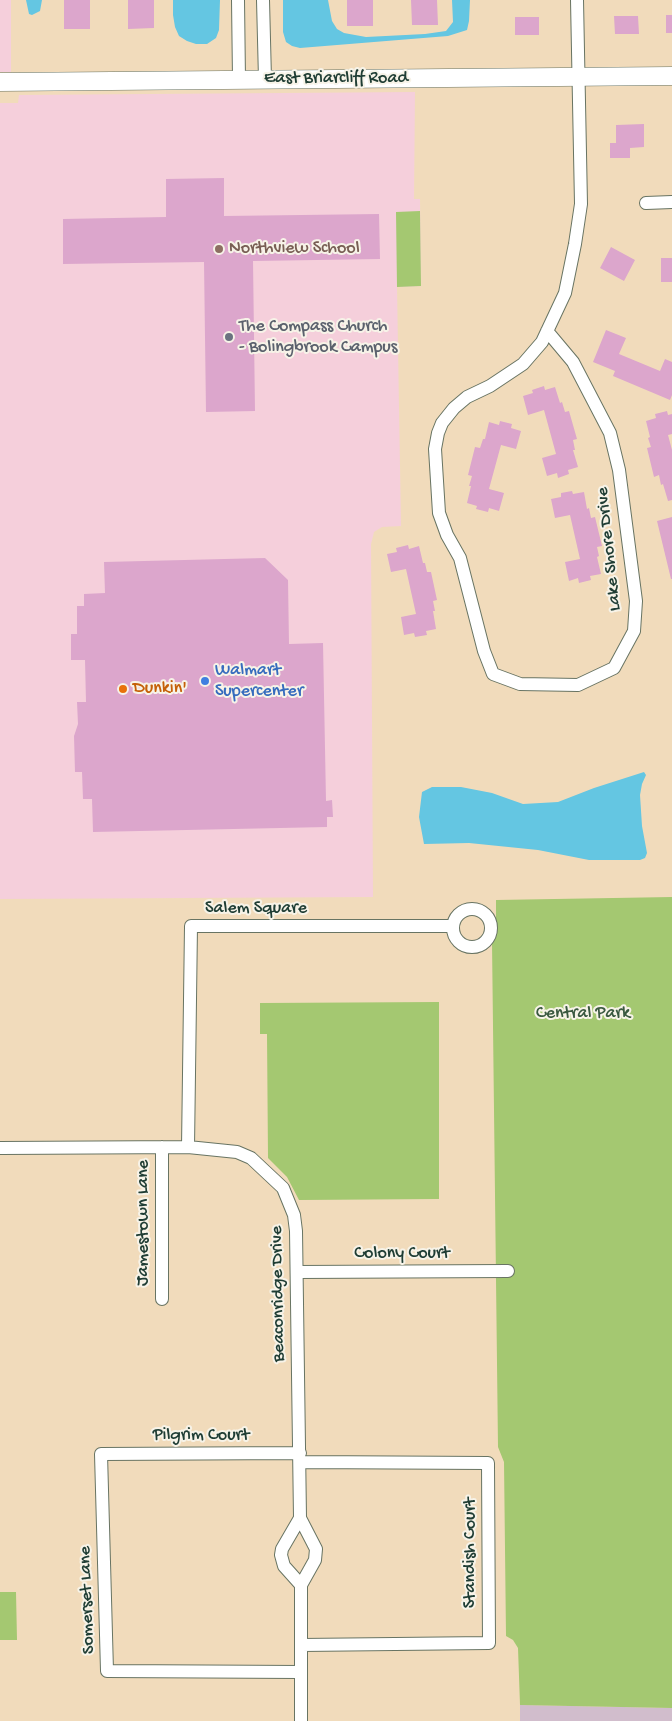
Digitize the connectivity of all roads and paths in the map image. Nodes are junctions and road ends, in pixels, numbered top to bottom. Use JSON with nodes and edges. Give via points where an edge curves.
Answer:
{"nodes":[{"id":1,"x":238,"y":0,"type":"edge"},
{"id":2,"x":263,"y":0,"type":"edge"},
{"id":3,"x":577,"y":0,"type":"edge"},
{"id":4,"x":578,"y":76,"type":"junction"},
{"id":5,"x":672,"y":76,"type":"edge"},
{"id":6,"x":265,"y":79,"type":"junction"},
{"id":7,"x":239,"y":80,"type":"junction"},
{"id":8,"x":0,"y":82,"type":"edge"},
{"id":9,"x":672,"y":202,"type":"edge"},
{"id":10,"x":646,"y":203,"type":"dead end"},
{"id":11,"x":547,"y":332,"type":"junction"},
{"id":12,"x":453,"y":926,"type":"dead end"},
{"id":13,"x":162,"y":1147,"type":"junction"},
{"id":14,"x":188,"y":1147,"type":"junction"},
{"id":15,"x":0,"y":1148,"type":"edge"},
{"id":16,"x":508,"y":1271,"type":"dead end"},
{"id":17,"x":297,"y":1272,"type":"junction"},
{"id":18,"x":162,"y":1299,"type":"dead end"},
{"id":19,"x":101,"y":1454,"type":"joint"},
{"id":20,"x":300,"y":1458,"type":"junction"},
{"id":21,"x":300,"y":1518,"type":"junction"},
{"id":22,"x":301,"y":1585,"type":"junction"},
{"id":23,"x":301,"y":1645,"type":"junction"},
{"id":24,"x":302,"y":1672,"type":"junction"},
{"id":25,"x":301,"y":1721,"type":"edge"}],
"edges":[{"from":1,"to":7,"type":"street"},
{"from":2,"to":6,"type":"street"},
{"from":3,"to":4,"type":"street","name":"Lake Shore Drive"},
{"from":4,"to":5,"type":"street","name":"East Briarcliff Road"},
{"from":4,"to":6,"type":"street","name":"East Briarcliff Road"},
{"from":4,"to":11,"type":"street","name":"Lake Shore Drive","via":[[581,204],[565,293]]},
{"from":6,"to":7,"type":"street","name":"East Briarcliff Road"},
{"from":7,"to":8,"type":"street","name":"East Briarcliff Road"},
{"from":9,"to":10,"type":"street"},
{"from":11,"to":11,"type":"street","name":"Lake Shore Drive","via":[[523,364],[460,402],[448,414],[436,441],[436,486],[439,513],[460,558],[493,674],[520,684],[578,685],[614,668],[634,631],[636,601],[619,470],[610,433],[573,362]]},
{"from":12,"to":14,"type":"street","name":"Salem Square","via":[[191,926]]},
{"from":13,"to":14,"type":"street","name":"Beaconridge Drive"},
{"from":13,"to":15,"type":"street","name":"Beaconridge Drive"},
{"from":13,"to":18,"type":"street","name":"Jamestown Lane"},
{"from":14,"to":17,"type":"street","name":"Beaconridge Drive","via":[[236,1152],[250,1158],[280,1184],[294,1215]]},
{"from":16,"to":17,"type":"street","name":"Colony Court"},
{"from":17,"to":20,"type":"street","name":"Beaconridge Drive"},
{"from":19,"to":20,"type":"street","name":"Pilgrim Court"},
{"from":19,"to":24,"type":"street","name":"Somerset Lane","via":[[107,1671]]},
{"from":20,"to":21,"type":"street","name":"Beaconridge Drive"},
{"from":20,"to":23,"type":"street","name":"Standish Court","via":[[488,1463],[489,1643]]},
{"from":21,"to":22,"type":"street","name":"Beaconridge Drive","via":[[316,1549],[315,1560]]},
{"from":21,"to":22,"type":"street","via":[[281,1555],[284,1566]]},
{"from":22,"to":23,"type":"street","name":"Beaconridge Drive"},
{"from":23,"to":24,"type":"street","name":"Beaconridge Drive"},
{"from":24,"to":25,"type":"street","name":"Beaconridge Drive"}]}
